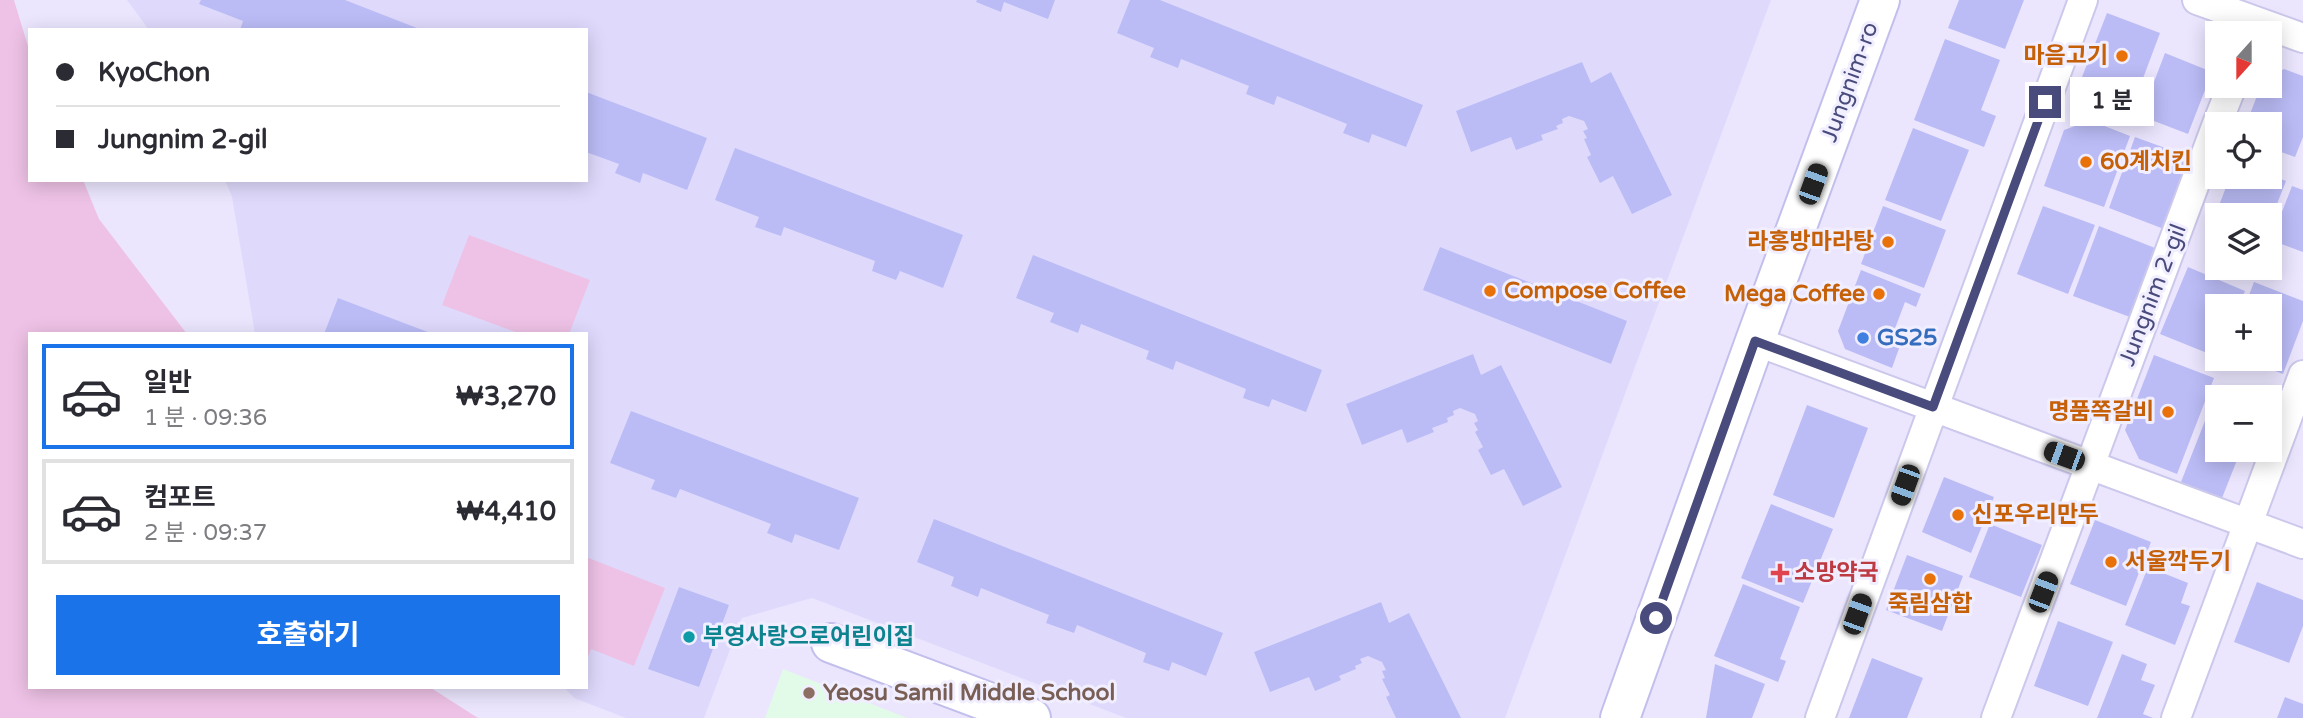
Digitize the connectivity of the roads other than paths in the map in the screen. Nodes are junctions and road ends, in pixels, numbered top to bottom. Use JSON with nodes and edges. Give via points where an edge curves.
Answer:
{"nodes":[{"id":1,"x":1880,"y":0,"type":"edge"},
{"id":2,"x":2082,"y":0,"type":"edge"},
{"id":3,"x":2197,"y":0,"type":"edge"},
{"id":4,"x":2241,"y":21,"type":"edge"},
{"id":5,"x":2282,"y":33,"type":"edge"},
{"id":6,"x":2303,"y":38,"type":"edge"},
{"id":7,"x":2205,"y":156,"type":"edge"},
{"id":8,"x":1755,"y":341,"type":"junction"},
{"id":9,"x":2303,"y":375,"type":"edge"},
{"id":10,"x":1933,"y":407,"type":"junction"},
{"id":11,"x":2090,"y":466,"type":"junction"},
{"id":12,"x":2248,"y":524,"type":"junction"},
{"id":13,"x":2303,"y":544,"type":"edge"},
{"id":14,"x":831,"y":643,"type":"dead end"},
{"id":15,"x":1031,"y":718,"type":"edge"},
{"id":16,"x":1620,"y":718,"type":"edge"},
{"id":17,"x":1820,"y":718,"type":"edge"},
{"id":18,"x":1996,"y":718,"type":"edge"},
{"id":19,"x":2176,"y":718,"type":"edge"}],
"edges":[{"from":1,"to":8,"type":"street","name":"Jungnim-ro"},
{"from":2,"to":10,"type":"street"},
{"from":3,"to":4,"type":"street"},
{"from":5,"to":6,"type":"street"},
{"from":7,"to":11,"type":"street","name":"Jungnim 2-gil"},
{"from":8,"to":10,"type":"street"},
{"from":8,"to":16,"type":"street","name":"Jungnim-ro"},
{"from":9,"to":12,"type":"street"},
{"from":10,"to":11,"type":"street"},
{"from":10,"to":17,"type":"street"},
{"from":11,"to":12,"type":"street"},
{"from":11,"to":18,"type":"street","name":"Jungnim 2-gil"},
{"from":12,"to":13,"type":"street"},
{"from":12,"to":19,"type":"street"},
{"from":14,"to":15,"type":"street"}]}
